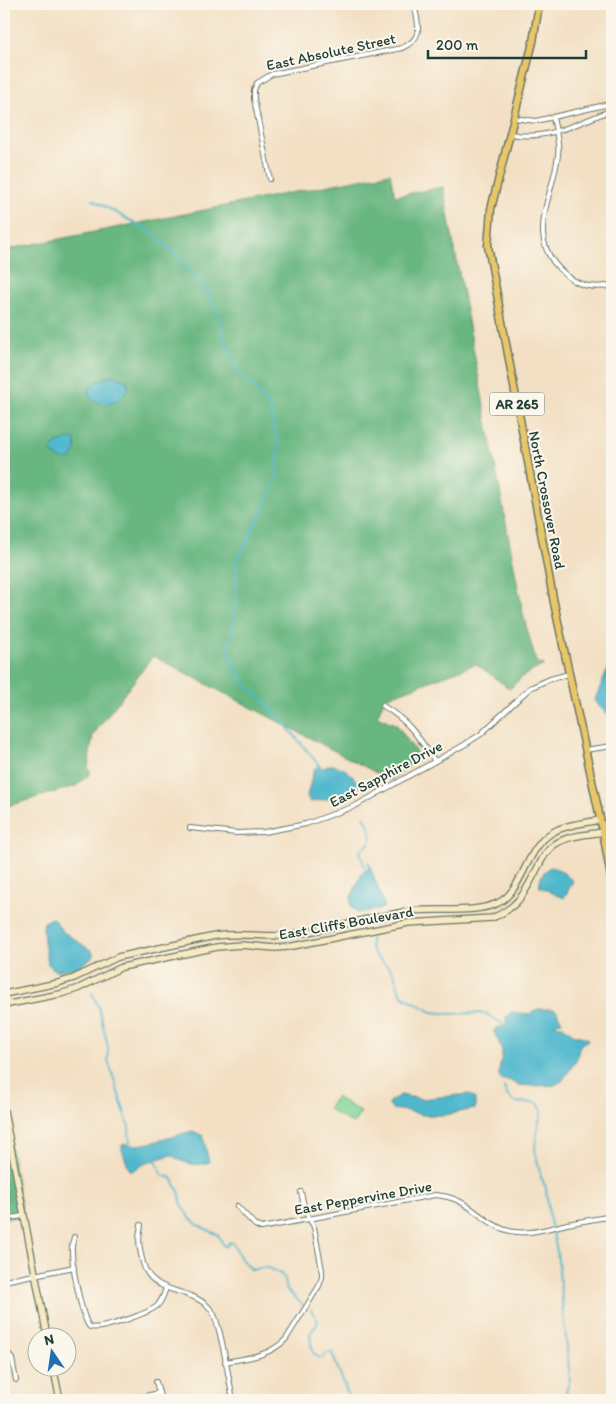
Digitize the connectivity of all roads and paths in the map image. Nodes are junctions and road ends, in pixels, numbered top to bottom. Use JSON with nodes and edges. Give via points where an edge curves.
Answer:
{"nodes":[{"id":1,"x":414,"y":4,"type":"edge"},
{"id":2,"x":539,"y":4,"type":"edge"},
{"id":3,"x":612,"y":107,"type":"edge"},
{"id":4,"x":553,"y":117,"type":"junction"},
{"id":5,"x":514,"y":118,"type":"junction"},
{"id":6,"x":556,"y":132,"type":"junction"},
{"id":7,"x":511,"y":134,"type":"junction"},
{"id":8,"x":270,"y":179,"type":"dead end"},
{"id":9,"x":612,"y":286,"type":"edge"},
{"id":10,"x":569,"y":674,"type":"junction"},
{"id":11,"x":383,"y":706,"type":"dead end"},
{"id":12,"x":612,"y":746,"type":"edge"},
{"id":13,"x":585,"y":750,"type":"junction"},
{"id":14,"x":435,"y":762,"type":"junction"},
{"id":15,"x":600,"y":820,"type":"junction"},
{"id":16,"x":190,"y":828,"type":"dead end"},
{"id":17,"x":603,"y":832,"type":"junction"},
{"id":18,"x":612,"y":883,"type":"edge"},
{"id":19,"x":62,"y":982,"type":"junction"},
{"id":20,"x":64,"y":993,"type":"junction"},
{"id":21,"x":4,"y":994,"type":"edge"},
{"id":22,"x":4,"y":1005,"type":"edge"},
{"id":23,"x":4,"y":1111,"type":"edge"},
{"id":24,"x":301,"y":1192,"type":"dead end"},
{"id":25,"x":237,"y":1206,"type":"dead end"},
{"id":26,"x":23,"y":1216,"type":"junction"},
{"id":27,"x":612,"y":1216,"type":"edge"},
{"id":28,"x":4,"y":1219,"type":"edge"},
{"id":29,"x":310,"y":1219,"type":"junction"},
{"id":30,"x":141,"y":1225,"type":"dead end"},
{"id":31,"x":74,"y":1236,"type":"dead end"},
{"id":32,"x":74,"y":1268,"type":"junction"},
{"id":33,"x":35,"y":1275,"type":"junction"},
{"id":34,"x":4,"y":1281,"type":"edge"},
{"id":35,"x":166,"y":1288,"type":"junction"},
{"id":36,"x":4,"y":1315,"type":"edge"},
{"id":37,"x":45,"y":1326,"type":"edge"},
{"id":38,"x":4,"y":1347,"type":"edge"},
{"id":39,"x":226,"y":1362,"type":"junction"},
{"id":40,"x":55,"y":1376,"type":"edge"},
{"id":41,"x":16,"y":1380,"type":"dead end"},
{"id":42,"x":156,"y":1382,"type":"dead end"},
{"id":43,"x":159,"y":1393,"type":"junction"},
{"id":44,"x":60,"y":1400,"type":"edge"},
{"id":45,"x":127,"y":1400,"type":"edge"},
{"id":46,"x":161,"y":1400,"type":"edge"},
{"id":47,"x":233,"y":1400,"type":"edge"}],
"edges":[{"from":1,"to":8,"type":"street","name":"East Absolute Street","via":[[419,31],[410,45],[272,74],[257,83],[254,99]]},
{"from":2,"to":5,"type":"main road","name":"North Crossover Road","number":"AR 265"},
{"from":3,"to":4,"type":"street","via":[[605,105]]},
{"from":3,"to":6,"type":"street","via":[[607,112]]},
{"from":4,"to":5,"type":"street","via":[[536,121]]},
{"from":4,"to":6,"type":"street"},
{"from":5,"to":7,"type":"main road","name":"North Crossover Road","number":"AR 265"},
{"from":6,"to":7,"type":"street","via":[[533,136]]},
{"from":6,"to":9,"type":"street","via":[[558,156],[542,221],[544,242],[556,266],[567,276],[588,286]]},
{"from":7,"to":10,"type":"main road","name":"North Crossover Road","number":"AR 265","via":[[491,209],[488,246]]},
{"from":10,"to":13,"type":"main road","name":"North Crossover Road","number":"AR 265"},
{"from":10,"to":14,"type":"street","name":"East Sapphire Drive","via":[[530,688],[481,734]]},
{"from":11,"to":14,"type":"street","via":[[409,724]]},
{"from":12,"to":13,"type":"street"},
{"from":13,"to":15,"type":"main road","name":"North Crossover Road","number":"AR 265"},
{"from":14,"to":16,"type":"street","name":"East Sapphire Drive","via":[[355,806],[306,824],[264,832],[236,833]]},
{"from":15,"to":17,"type":"main road","name":"North Crossover Road","number":"AR 265"},
{"from":15,"to":19,"type":"street","name":"East Cliffs Boulevard","via":[[553,832],[536,846],[506,897],[486,907],[412,911],[274,937],[215,936],[118,956]]},
{"from":17,"to":18,"type":"main road","name":"North Crossover Road","number":"AR 265"},
{"from":17,"to":20,"type":"street","name":"East Cliffs Boulevard","via":[[577,836],[552,846],[542,858],[525,892],[513,906],[492,918],[408,923],[288,947],[217,947],[122,967]]},
{"from":19,"to":20,"type":"street"},
{"from":19,"to":21,"type":"street","name":"East Cliffs Boulevard"},
{"from":20,"to":22,"type":"street","name":"East Cliffs Boulevard"},
{"from":23,"to":26,"type":"street"},
{"from":24,"to":29,"type":"street"},
{"from":25,"to":29,"type":"street","name":"East Peppervine Drive","via":[[261,1228]]},
{"from":26,"to":28,"type":"street"},
{"from":26,"to":33,"type":"street"},
{"from":27,"to":29,"type":"street","name":"East Peppervine Drive","via":[[521,1232],[504,1229],[462,1202],[435,1195]]},
{"from":29,"to":39,"type":"street","via":[[322,1270],[319,1286],[279,1347],[266,1354]]},
{"from":30,"to":35,"type":"street","via":[[138,1240],[144,1267],[154,1282]]},
{"from":31,"to":32,"type":"street","via":[[71,1251]]},
{"from":32,"to":33,"type":"street"},
{"from":32,"to":35,"type":"street","via":[[84,1319],[94,1329],[148,1311],[160,1303]]},
{"from":33,"to":34,"type":"street"},
{"from":33,"to":37,"type":"street"},
{"from":35,"to":39,"type":"street","via":[[196,1298],[211,1310]]},
{"from":36,"to":38,"type":"street","via":[[7,1335]]},
{"from":38,"to":41,"type":"street","via":[[12,1359]]},
{"from":39,"to":47,"type":"street"},
{"from":40,"to":44,"type":"street"},
{"from":42,"to":43,"type":"street"},
{"from":43,"to":45,"type":"street"},
{"from":43,"to":46,"type":"street"}]}
